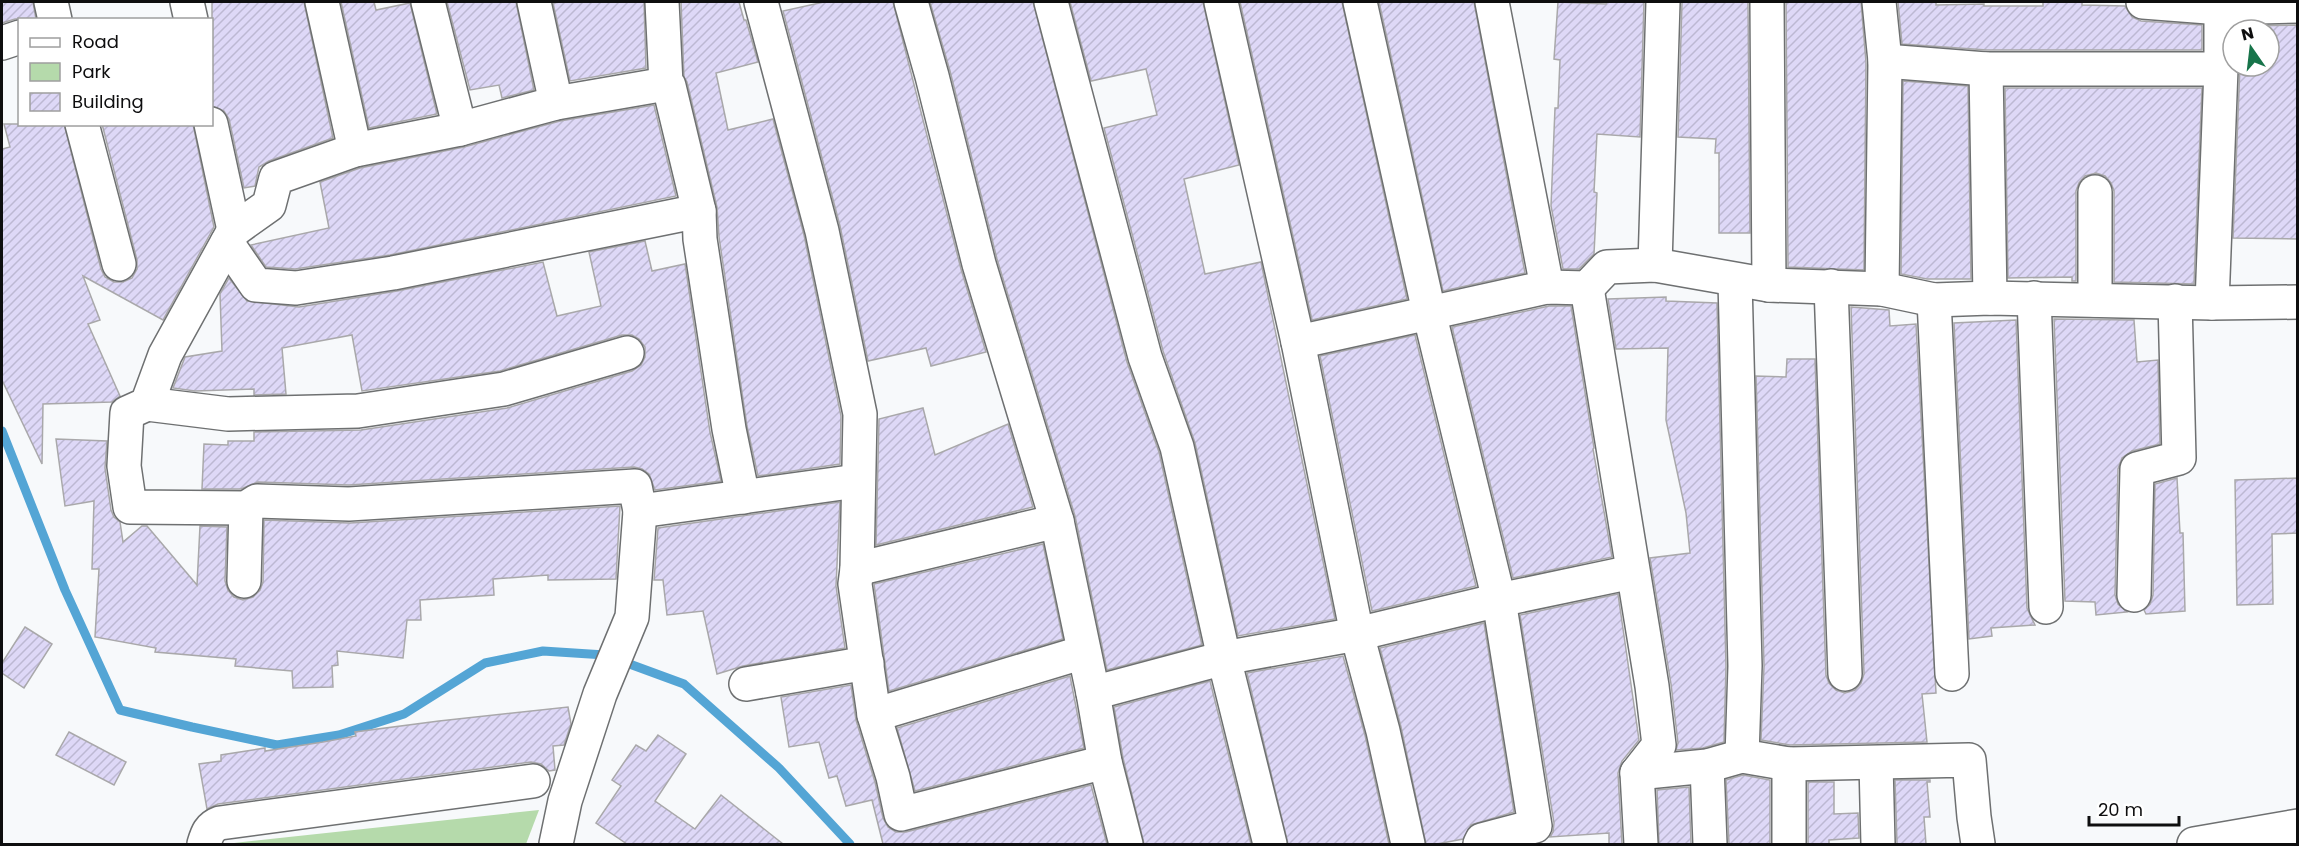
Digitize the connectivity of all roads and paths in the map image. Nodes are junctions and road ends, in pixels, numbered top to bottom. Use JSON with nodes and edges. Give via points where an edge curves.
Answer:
{"nodes":[{"id":1,"x":51,"y":2,"type":"edge"},
{"id":2,"x":187,"y":2,"type":"edge"},
{"id":3,"x":322,"y":2,"type":"edge"},
{"id":4,"x":428,"y":2,"type":"edge"},
{"id":5,"x":534,"y":2,"type":"edge"},
{"id":6,"x":662,"y":2,"type":"edge"},
{"id":7,"x":761,"y":2,"type":"edge"},
{"id":8,"x":911,"y":2,"type":"edge"},
{"id":9,"x":1051,"y":2,"type":"edge"},
{"id":10,"x":1221,"y":2,"type":"edge"},
{"id":11,"x":1360,"y":2,"type":"edge"},
{"id":12,"x":1492,"y":2,"type":"edge"},
{"id":13,"x":1663,"y":2,"type":"edge"},
{"id":14,"x":1767,"y":2,"type":"edge"},
{"id":15,"x":1879,"y":2,"type":"edge"},
{"id":16,"x":2143,"y":2,"type":"edge"},
{"id":17,"x":2298,"y":6,"type":"edge"},
{"id":18,"x":2221,"y":8,"type":"junction"},
{"id":19,"x":55,"y":18,"type":"edge"},
{"id":20,"x":191,"y":18,"type":"edge"},
{"id":21,"x":2221,"y":18,"type":"edge"},
{"id":22,"x":18,"y":38,"type":"edge"},
{"id":23,"x":2,"y":43,"type":"edge"},
{"id":24,"x":1885,"y":61,"type":"junction"},
{"id":25,"x":1986,"y":69,"type":"junction"},
{"id":26,"x":2221,"y":69,"type":"joint"},
{"id":27,"x":666,"y":84,"type":"junction"},
{"id":28,"x":556,"y":103,"type":"junction"},
{"id":29,"x":83,"y":126,"type":"edge"},
{"id":30,"x":211,"y":126,"type":"edge"},
{"id":31,"x":460,"y":129,"type":"junction"},
{"id":32,"x":355,"y":150,"type":"junction"},
{"id":33,"x":2095,"y":192,"type":"dead end"},
{"id":34,"x":699,"y":211,"type":"junction"},
{"id":35,"x":230,"y":236,"type":"junction"},
{"id":36,"x":119,"y":264,"type":"dead end"},
{"id":37,"x":1655,"y":265,"type":"junction"},
{"id":38,"x":1735,"y":281,"type":"junction"},
{"id":39,"x":1769,"y":285,"type":"junction"},
{"id":40,"x":1547,"y":286,"type":"junction"},
{"id":41,"x":1831,"y":286,"type":"junction"},
{"id":42,"x":1587,"y":288,"type":"junction"},
{"id":43,"x":1882,"y":289,"type":"junction"},
{"id":44,"x":1990,"y":298,"type":"junction"},
{"id":45,"x":2034,"y":298,"type":"junction"},
{"id":46,"x":1934,"y":300,"type":"junction"},
{"id":47,"x":2095,"y":300,"type":"junction"},
{"id":48,"x":2175,"y":301,"type":"junction"},
{"id":49,"x":2298,"y":302,"type":"edge"},
{"id":50,"x":2212,"y":303,"type":"junction"},
{"id":51,"x":1429,"y":312,"type":"junction"},
{"id":52,"x":1298,"y":342,"type":"junction"},
{"id":53,"x":627,"y":353,"type":"dead end"},
{"id":54,"x":147,"y":404,"type":"junction"},
{"id":55,"x":857,"y":481,"type":"junction"},
{"id":56,"x":743,"y":497,"type":"junction"},
{"id":57,"x":246,"y":508,"type":"junction"},
{"id":58,"x":640,"y":511,"type":"junction"},
{"id":59,"x":1057,"y":521,"type":"junction"},
{"id":60,"x":857,"y":569,"type":"junction"},
{"id":61,"x":1632,"y":572,"type":"junction"},
{"id":62,"x":244,"y":581,"type":"dead end"},
{"id":63,"x":2134,"y":595,"type":"dead end"},
{"id":64,"x":1499,"y":600,"type":"junction"},
{"id":65,"x":2046,"y":607,"type":"dead end"},
{"id":66,"x":1357,"y":634,"type":"junction"},
{"id":67,"x":1084,"y":652,"type":"junction"},
{"id":68,"x":1224,"y":658,"type":"junction"},
{"id":69,"x":867,"y":663,"type":"junction"},
{"id":70,"x":1845,"y":674,"type":"dead end"},
{"id":71,"x":1952,"y":674,"type":"dead end"},
{"id":72,"x":746,"y":684,"type":"dead end"},
{"id":73,"x":1094,"y":693,"type":"junction"},
{"id":74,"x":874,"y":715,"type":"junction"},
{"id":75,"x":1742,"y":756,"type":"junction"},
{"id":76,"x":1105,"y":762,"type":"junction"},
{"id":77,"x":1876,"y":763,"type":"junction"},
{"id":78,"x":1789,"y":764,"type":"junction"},
{"id":79,"x":1707,"y":766,"type":"junction"},
{"id":80,"x":1637,"y":773,"type":"junction"},
{"id":81,"x":533,"y":781,"type":"dead end"},
{"id":82,"x":2298,"y":826,"type":"edge"},
{"id":83,"x":566,"y":839,"type":"edge"},
{"id":84,"x":2212,"y":842,"type":"edge"},
{"id":85,"x":204,"y":844,"type":"edge"},
{"id":86,"x":1126,"y":844,"type":"edge"},
{"id":87,"x":1270,"y":844,"type":"edge"},
{"id":88,"x":1408,"y":844,"type":"edge"},
{"id":89,"x":1480,"y":844,"type":"edge"},
{"id":90,"x":1641,"y":844,"type":"edge"},
{"id":91,"x":1710,"y":844,"type":"edge"},
{"id":92,"x":1789,"y":844,"type":"edge"},
{"id":93,"x":1878,"y":844,"type":"edge"},
{"id":94,"x":1978,"y":844,"type":"edge"}],
"edges":[{"from":1,"to":19,"type":"street"},
{"from":2,"to":20,"type":"street"},
{"from":3,"to":32,"type":"street"},
{"from":4,"to":31,"type":"street"},
{"from":5,"to":28,"type":"street"},
{"from":6,"to":27,"type":"street"},
{"from":7,"to":55,"type":"street","via":[[822,231],[860,414]]},
{"from":8,"to":59,"type":"street","via":[[979,264]]},
{"from":9,"to":68,"type":"street","via":[[1145,357],[1177,447]]},
{"from":10,"to":52,"type":"street"},
{"from":11,"to":51,"type":"street"},
{"from":12,"to":40,"type":"street"},
{"from":13,"to":37,"type":"street"},
{"from":14,"to":39,"type":"street"},
{"from":15,"to":24,"type":"street"},
{"from":16,"to":18,"type":"street"},
{"from":17,"to":18,"type":"street"},
{"from":18,"to":21,"type":"street"},
{"from":22,"to":23,"type":"street"},
{"from":24,"to":25,"type":"street"},
{"from":24,"to":43,"type":"street"},
{"from":25,"to":26,"type":"street"},
{"from":25,"to":44,"type":"street"},
{"from":26,"to":50,"type":"street"},
{"from":27,"to":28,"type":"street"},
{"from":27,"to":34,"type":"street"},
{"from":28,"to":31,"type":"street"},
{"from":29,"to":36,"type":"street"},
{"from":30,"to":35,"type":"street"},
{"from":31,"to":32,"type":"street"},
{"from":32,"to":35,"type":"street","via":[[276,178],[269,205]]},
{"from":33,"to":47,"type":"street"},
{"from":34,"to":35,"type":"street","via":[[393,273],[296,288],[256,285]]},
{"from":34,"to":56,"type":"street","via":[[729,429]]},
{"from":35,"to":54,"type":"street","via":[[165,355]]},
{"from":37,"to":38,"type":"street"},
{"from":37,"to":42,"type":"street","via":[[1607,267]]},
{"from":38,"to":39,"type":"street"},
{"from":38,"to":75,"type":"street","via":[[1745,666]]},
{"from":39,"to":41,"type":"street"},
{"from":40,"to":42,"type":"street"},
{"from":40,"to":51,"type":"street"},
{"from":41,"to":43,"type":"street"},
{"from":41,"to":70,"type":"street"},
{"from":42,"to":61,"type":"street"},
{"from":43,"to":46,"type":"street"},
{"from":44,"to":45,"type":"street"},
{"from":44,"to":46,"type":"street"},
{"from":45,"to":47,"type":"street"},
{"from":45,"to":65,"type":"street"},
{"from":46,"to":71,"type":"street"},
{"from":47,"to":48,"type":"street"},
{"from":48,"to":50,"type":"street"},
{"from":48,"to":63,"type":"street","via":[[2179,458],[2137,469]]},
{"from":49,"to":50,"type":"street"},
{"from":51,"to":52,"type":"street"},
{"from":51,"to":64,"type":"street"},
{"from":52,"to":66,"type":"street"},
{"from":53,"to":54,"type":"street","via":[[504,389],[358,411],[228,414]]},
{"from":54,"to":57,"type":"street","via":[[127,413],[124,466],[130,507]]},
{"from":55,"to":56,"type":"street"},
{"from":55,"to":60,"type":"street"},
{"from":56,"to":58,"type":"street"},
{"from":57,"to":58,"type":"street","via":[[257,501],[349,504],[635,486]]},
{"from":57,"to":62,"type":"street"},
{"from":58,"to":83,"type":"street","via":[[632,617],[600,694],[566,801]]},
{"from":59,"to":60,"type":"street"},
{"from":59,"to":67,"type":"street"},
{"from":60,"to":69,"type":"street","via":[[855,584]]},
{"from":61,"to":64,"type":"street"},
{"from":61,"to":80,"type":"street","via":[[1659,745]]},
{"from":64,"to":66,"type":"street"},
{"from":64,"to":89,"type":"street","via":[[1535,826],[1482,840]]},
{"from":66,"to":68,"type":"street"},
{"from":66,"to":88,"type":"street"},
{"from":67,"to":73,"type":"street"},
{"from":67,"to":74,"type":"street"},
{"from":68,"to":73,"type":"street"},
{"from":68,"to":87,"type":"street"},
{"from":69,"to":72,"type":"street"},
{"from":69,"to":74,"type":"street"},
{"from":73,"to":76,"type":"street"},
{"from":74,"to":76,"type":"street","via":[[901,814]]},
{"from":75,"to":78,"type":"street"},
{"from":75,"to":79,"type":"street"},
{"from":76,"to":86,"type":"street"},
{"from":77,"to":78,"type":"street"},
{"from":77,"to":93,"type":"street"},
{"from":77,"to":94,"type":"street","via":[[1969,760]]},
{"from":78,"to":92,"type":"street"},
{"from":79,"to":80,"type":"street"},
{"from":79,"to":91,"type":"street"},
{"from":80,"to":90,"type":"street"},
{"from":81,"to":85,"type":"street","via":[[220,823],[213,825]]},
{"from":82,"to":84,"type":"street"}]}
